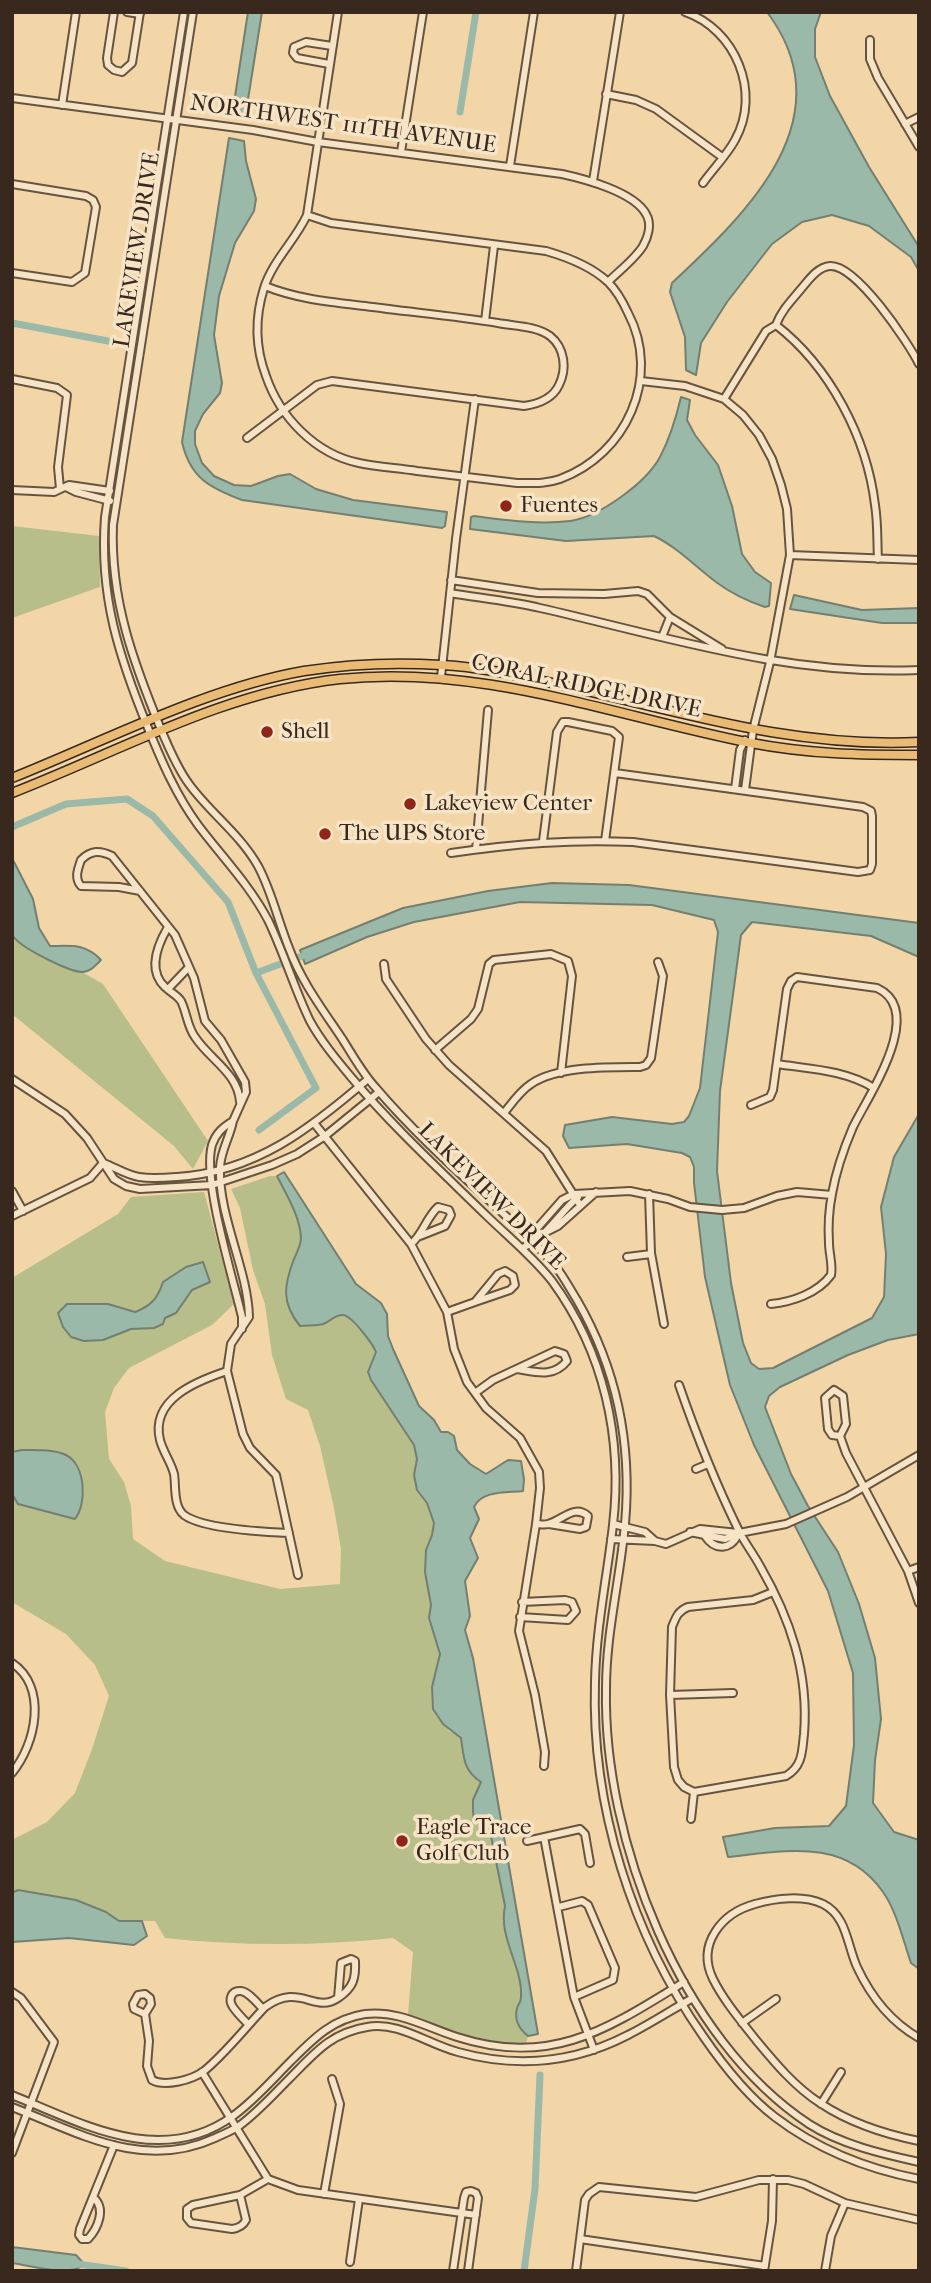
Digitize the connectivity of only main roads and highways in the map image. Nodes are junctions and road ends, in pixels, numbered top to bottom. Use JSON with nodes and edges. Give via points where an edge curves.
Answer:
{"nodes":[{"id":1,"x":919,"y":742,"type":"edge"},
{"id":2,"x":919,"y":755,"type":"edge"},
{"id":3,"x":12,"y":778,"type":"edge"},
{"id":4,"x":12,"y":793,"type":"edge"}],
"edges":[{"from":1,"to":3,"type":"main road","name":"CORAL RIDGE DRIVE","via":[[827,741],[753,730],[504,673],[443,665],[357,665],[304,671],[214,696]]},
{"from":2,"to":4,"type":"main road","name":"CORAL RIDGE DRIVE","via":[[816,754],[491,683],[385,676],[339,679],[255,696],[193,716]]}]}
